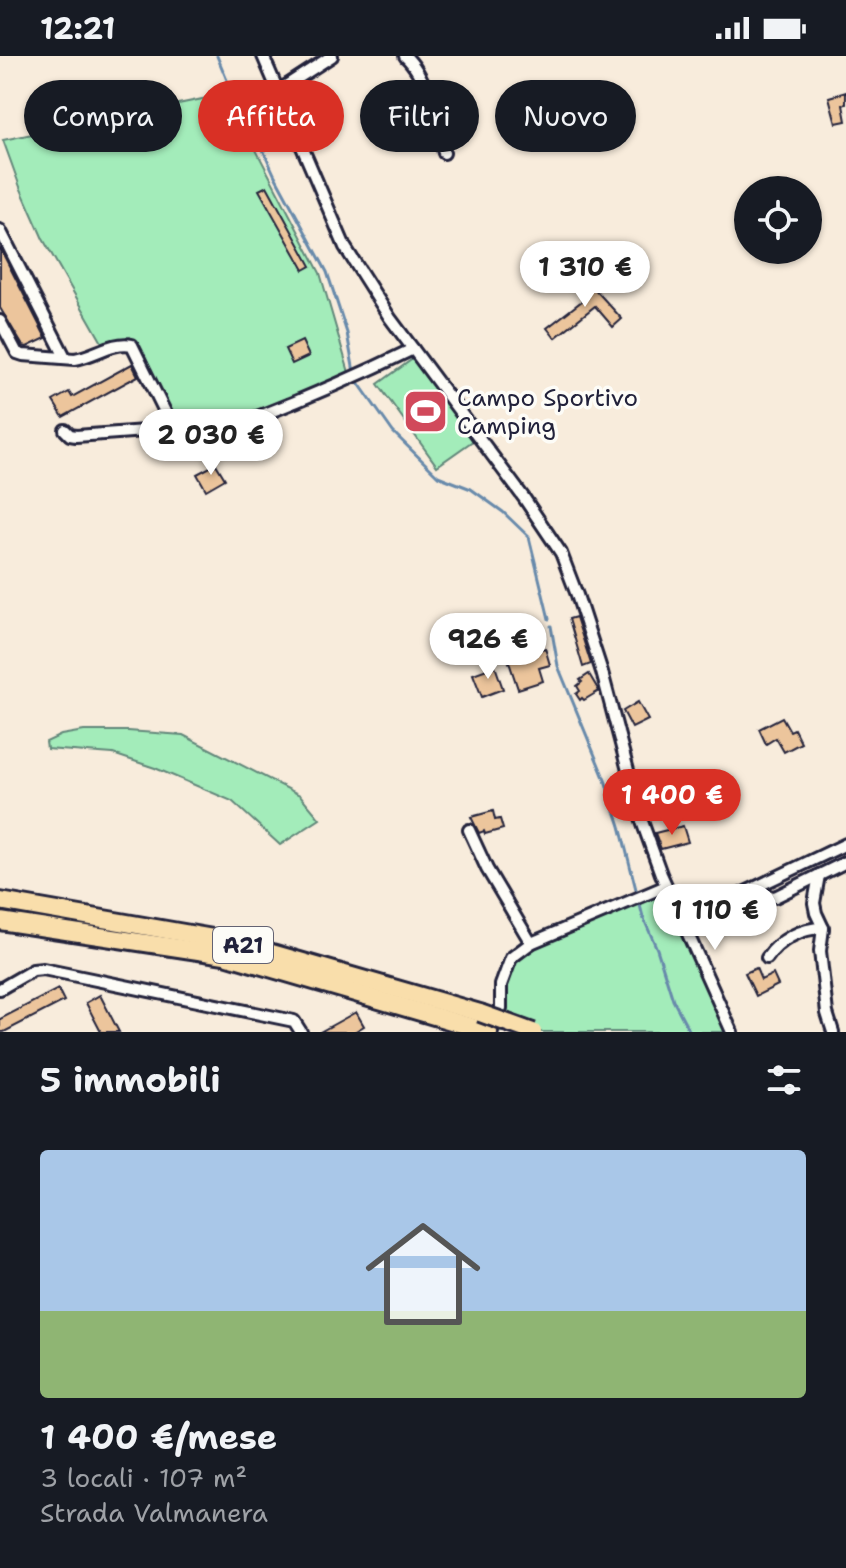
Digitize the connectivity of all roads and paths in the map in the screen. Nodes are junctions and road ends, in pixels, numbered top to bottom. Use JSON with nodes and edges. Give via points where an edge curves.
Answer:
{"nodes":[{"id":1,"x":263,"y":56,"type":"edge"},
{"id":2,"x":332,"y":56,"type":"edge"},
{"id":3,"x":405,"y":56,"type":"edge"},
{"id":4,"x":273,"y":80,"type":"edge"},
{"id":5,"x":295,"y":80,"type":"edge"},
{"id":6,"x":304,"y":152,"type":"edge"},
{"id":7,"x":444,"y":153,"type":"dead end"},
{"id":8,"x":0,"y":230,"type":"edge"},
{"id":9,"x":0,"y":321,"type":"edge"},
{"id":10,"x":413,"y":349,"type":"junction"},
{"id":11,"x":65,"y":357,"type":"junction"},
{"id":12,"x":173,"y":429,"type":"junction"},
{"id":13,"x":65,"y":430,"type":"dead end"},
{"id":14,"x":469,"y":830,"type":"dead end"},
{"id":15,"x":846,"y":844,"type":"edge"},
{"id":16,"x":846,"y":862,"type":"edge"},
{"id":17,"x":819,"y":875,"type":"junction"},
{"id":18,"x":666,"y":886,"type":"junction"},
{"id":19,"x":741,"y":894,"type":"junction"},
{"id":20,"x":0,"y":901,"type":"edge"},
{"id":21,"x":0,"y":921,"type":"edge"},
{"id":22,"x":683,"y":922,"type":"junction"},
{"id":23,"x":823,"y":928,"type":"junction"},
{"id":24,"x":531,"y":943,"type":"junction"},
{"id":25,"x":767,"y":958,"type":"dead end"},
{"id":26,"x":0,"y":989,"type":"edge"},
{"id":27,"x":483,"y":1026,"type":"edge"},
{"id":28,"x":301,"y":1032,"type":"edge"},
{"id":29,"x":533,"y":1032,"type":"edge"},
{"id":30,"x":732,"y":1032,"type":"edge"},
{"id":31,"x":833,"y":1032,"type":"edge"}],
"edges":[{"from":1,"to":4,"type":"street"},
{"from":2,"to":5,"type":"street"},
{"from":3,"to":7,"type":"street","via":[[428,95]]},
{"from":6,"to":10,"type":"street","via":[[345,247]]},
{"from":8,"to":11,"type":"street"},
{"from":9,"to":11,"type":"street","via":[[17,353]]},
{"from":10,"to":12,"type":"street","via":[[299,401],[199,438],[185,438]]},
{"from":10,"to":18,"type":"street","via":[[561,553]]},
{"from":11,"to":12,"type":"street","via":[[132,345]]},
{"from":12,"to":13,"type":"street","via":[[76,436]]},
{"from":14,"to":24,"type":"street"},
{"from":15,"to":19,"type":"street"},
{"from":16,"to":17,"type":"street"},
{"from":17,"to":19,"type":"street","via":[[775,897]]},
{"from":17,"to":23,"type":"street","via":[[814,903]]},
{"from":18,"to":22,"type":"street"},
{"from":18,"to":24,"type":"street"},
{"from":19,"to":22,"type":"street"},
{"from":20,"to":27,"type":"highway","number":"A21","via":[[230,941]]},
{"from":21,"to":27,"type":"highway","number":"A21","via":[[225,955]]},
{"from":22,"to":30,"type":"street"},
{"from":23,"to":25,"type":"street","via":[[787,939]]},
{"from":23,"to":31,"type":"street","via":[[820,951]]},
{"from":24,"to":27,"type":"street","via":[[511,958],[501,985],[501,1008]]},
{"from":26,"to":28,"type":"street","via":[[43,969],[294,1021]]},
{"from":27,"to":29,"type":"highway","number":"A21","bridge":true}]}
